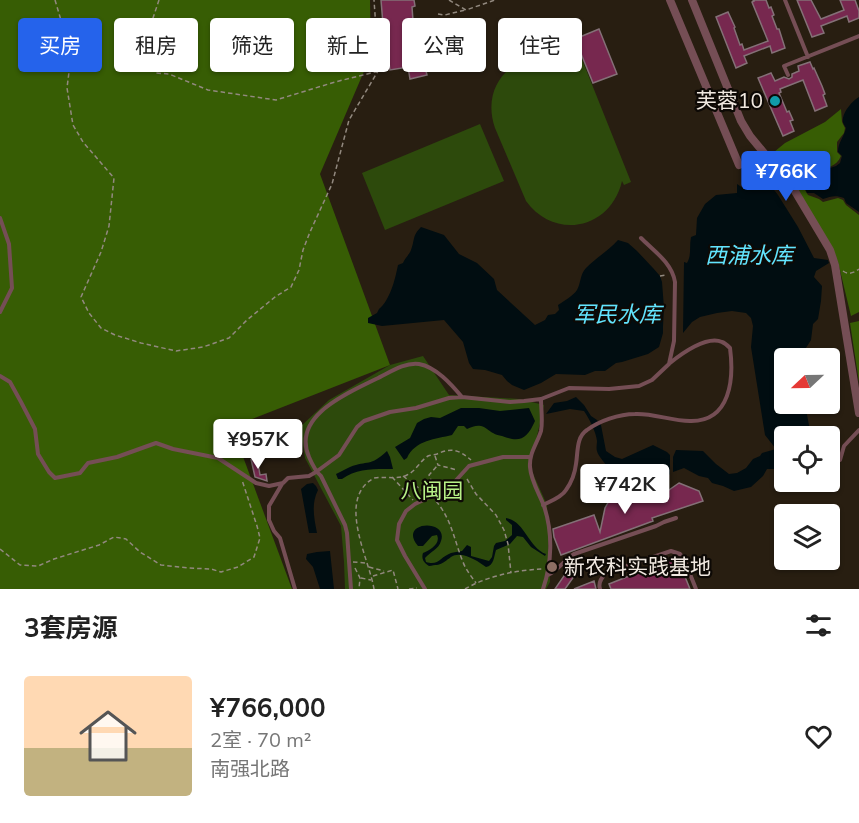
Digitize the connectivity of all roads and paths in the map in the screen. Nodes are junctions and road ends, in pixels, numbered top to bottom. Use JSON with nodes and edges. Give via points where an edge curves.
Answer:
{"nodes":[{"id":1,"x":55,"y":0,"type":"edge"},
{"id":2,"x":159,"y":0,"type":"edge"},
{"id":3,"x":374,"y":0,"type":"edge"},
{"id":4,"x":449,"y":0,"type":"edge"},
{"id":5,"x":495,"y":0,"type":"edge"},
{"id":6,"x":670,"y":0,"type":"edge"},
{"id":7,"x":692,"y":0,"type":"edge"},
{"id":8,"x":785,"y":0,"type":"edge"},
{"id":9,"x":466,"y":10,"type":"junction"},
{"id":10,"x":438,"y":14,"type":"dead end"},
{"id":11,"x":375,"y":18,"type":"edge"},
{"id":12,"x":859,"y":36,"type":"edge"},
{"id":13,"x":808,"y":57,"type":"junction"},
{"id":14,"x":374,"y":72,"type":"edge"},
{"id":15,"x":377,"y":72,"type":"edge"},
{"id":16,"x":788,"y":75,"type":"dead end"},
{"id":17,"x":739,"y":165,"type":"dead end"},
{"id":18,"x":0,"y":218,"type":"edge"},
{"id":19,"x":641,"y":238,"type":"dead end"},
{"id":20,"x":859,"y":269,"type":"edge"},
{"id":21,"x":836,"y":270,"type":"junction"},
{"id":22,"x":0,"y":312,"type":"edge"},
{"id":23,"x":669,"y":364,"type":"junction"},
{"id":24,"x":0,"y":376,"type":"edge"},
{"id":25,"x":462,"y":397,"type":"junction"},
{"id":26,"x":541,"y":399,"type":"junction"},
{"id":27,"x":859,"y":413,"type":"edge"},
{"id":28,"x":859,"y":430,"type":"edge"},
{"id":29,"x":435,"y":455,"type":"junction"},
{"id":30,"x":530,"y":457,"type":"junction"},
{"id":31,"x":840,"y":459,"type":"dead end"},
{"id":32,"x":475,"y":464,"type":"junction"},
{"id":33,"x":438,"y":465,"type":"junction"},
{"id":34,"x":239,"y":472,"type":"junction"},
{"id":35,"x":316,"y":472,"type":"junction"},
{"id":36,"x":462,"y":472,"type":"junction"},
{"id":37,"x":403,"y":476,"type":"junction"},
{"id":38,"x":392,"y":477,"type":"junction"},
{"id":39,"x":283,"y":483,"type":"junction"},
{"id":40,"x":432,"y":483,"type":"dead end"},
{"id":41,"x":432,"y":496,"type":"junction"},
{"id":42,"x":415,"y":504,"type":"junction"},
{"id":43,"x":543,"y":505,"type":"junction"},
{"id":44,"x":676,"y":518,"type":"dead end"},
{"id":45,"x":0,"y":549,"type":"edge"},
{"id":46,"x":350,"y":563,"type":"junction"},
{"id":47,"x":367,"y":563,"type":"junction"},
{"id":48,"x":368,"y":566,"type":"junction"},
{"id":49,"x":549,"y":570,"type":"junction"},
{"id":50,"x":386,"y":572,"type":"junction"},
{"id":51,"x":511,"y":573,"type":"junction"},
{"id":52,"x":548,"y":575,"type":"junction"},
{"id":53,"x":360,"y":578,"type":"junction"},
{"id":54,"x":372,"y":578,"type":"junction"},
{"id":55,"x":476,"y":583,"type":"junction"},
{"id":56,"x":295,"y":589,"type":"edge"},
{"id":57,"x":351,"y":589,"type":"edge"},
{"id":58,"x":359,"y":589,"type":"edge"},
{"id":59,"x":374,"y":589,"type":"edge"},
{"id":60,"x":398,"y":589,"type":"edge"},
{"id":61,"x":409,"y":589,"type":"edge"},
{"id":62,"x":425,"y":589,"type":"edge"},
{"id":63,"x":465,"y":589,"type":"edge"},
{"id":64,"x":543,"y":589,"type":"edge"},
{"id":65,"x":600,"y":589,"type":"edge"},
{"id":66,"x":696,"y":589,"type":"edge"}],
"edges":[{"from":1,"to":15,"type":"path","via":[[66,37],[67,88],[73,125],[114,178],[109,226],[81,297],[101,327],[161,348],[176,351],[229,338],[291,287],[332,184],[349,120]]},
{"from":2,"to":14,"type":"path","via":[[151,24],[156,73],[169,74],[208,90],[276,100]]},
{"from":3,"to":11,"type":"path"},
{"from":4,"to":9,"type":"path"},
{"from":5,"to":9,"type":"path"},
{"from":6,"to":17,"type":"street"},
{"from":7,"to":21,"type":"street","via":[[750,136],[793,188],[830,250]]},
{"from":8,"to":13,"type":"lane"},
{"from":9,"to":10,"type":"path"},
{"from":12,"to":13,"type":"lane"},
{"from":13,"to":16,"type":"lane","via":[[784,66]]},
{"from":18,"to":22,"type":"lane","via":[[9,244],[12,288]]},
{"from":19,"to":23,"type":"lane","via":[[674,273],[674,341]]},
{"from":20,"to":21,"type":"path","via":[[854,273]]},
{"from":21,"to":27,"type":"street"},
{"from":23,"to":26,"type":"lane","via":[[639,386],[570,388]]},
{"from":23,"to":43,"type":"lane","via":[[691,348],[716,340],[724,342],[730,348],[732,376],[726,399],[717,411],[696,421],[623,415],[587,430],[580,439],[566,491]]},
{"from":24,"to":34,"type":"lane","via":[[10,382],[21,402],[35,429],[38,454],[55,478],[80,473],[88,463],[156,443],[218,458]]},
{"from":25,"to":26,"type":"lane","via":[[510,402]]},
{"from":25,"to":35,"type":"lane","via":[[390,412],[364,422],[357,426],[339,455]]},
{"from":25,"to":35,"type":"lane","via":[[440,375],[419,364],[408,364],[361,387],[319,412],[310,425],[306,448]]},
{"from":26,"to":30,"type":"lane","via":[[541,430]]},
{"from":28,"to":31,"type":"lane","via":[[844,446]]},
{"from":29,"to":32,"type":"path","via":[[451,449]]},
{"from":29,"to":33,"type":"path"},
{"from":29,"to":37,"type":"path","via":[[428,456]]},
{"from":30,"to":32,"type":"lane","via":[[502,457]]},
{"from":30,"to":43,"type":"lane","via":[[531,476]]},
{"from":32,"to":36,"type":"lane"},
{"from":33,"to":36,"type":"path"},
{"from":33,"to":40,"type":"path","via":[[429,475]]},
{"from":34,"to":39,"type":"lane","via":[[256,483]]},
{"from":34,"to":45,"type":"path","via":[[260,538],[254,557],[238,567],[221,572],[161,565],[126,539],[114,537],[38,566],[20,565]]},
{"from":35,"to":39,"type":"lane","via":[[288,478]]},
{"from":35,"to":46,"type":"lane","via":[[345,525]]},
{"from":36,"to":41,"type":"lane","via":[[449,488]]},
{"from":36,"to":51,"type":"path","via":[[504,530]]},
{"from":37,"to":38,"type":"path"},
{"from":37,"to":41,"type":"path"},
{"from":38,"to":42,"type":"path"},
{"from":38,"to":47,"type":"path","via":[[370,480],[356,499],[358,533]]},
{"from":39,"to":56,"type":"lane","via":[[269,506],[269,520],[280,538]]},
{"from":41,"to":42,"type":"lane"},
{"from":41,"to":55,"type":"path","via":[[444,510],[463,564]]},
{"from":42,"to":62,"type":"lane","via":[[403,515],[397,540]]},
{"from":43,"to":49,"type":"lane","via":[[550,543]]},
{"from":44,"to":52,"type":"lane","via":[[574,554]]},
{"from":46,"to":47,"type":"path"},
{"from":46,"to":53,"type":"path"},
{"from":46,"to":57,"type":"lane"},
{"from":47,"to":48,"type":"path"},
{"from":48,"to":50,"type":"path"},
{"from":48,"to":54,"type":"path"},
{"from":49,"to":51,"type":"path"},
{"from":49,"to":52,"type":"lane"},
{"from":50,"to":54,"type":"path"},
{"from":50,"to":60,"type":"path","via":[[393,570]]},
{"from":51,"to":55,"type":"path"},
{"from":52,"to":64,"type":"lane"},
{"from":53,"to":54,"type":"path"},
{"from":53,"to":58,"type":"path"},
{"from":54,"to":59,"type":"path"},
{"from":55,"to":63,"type":"path"},
{"from":61,"to":62,"type":"path"},
{"from":65,"to":66,"type":"lane","via":[[598,585],[606,573],[671,551],[684,559]]}]}
